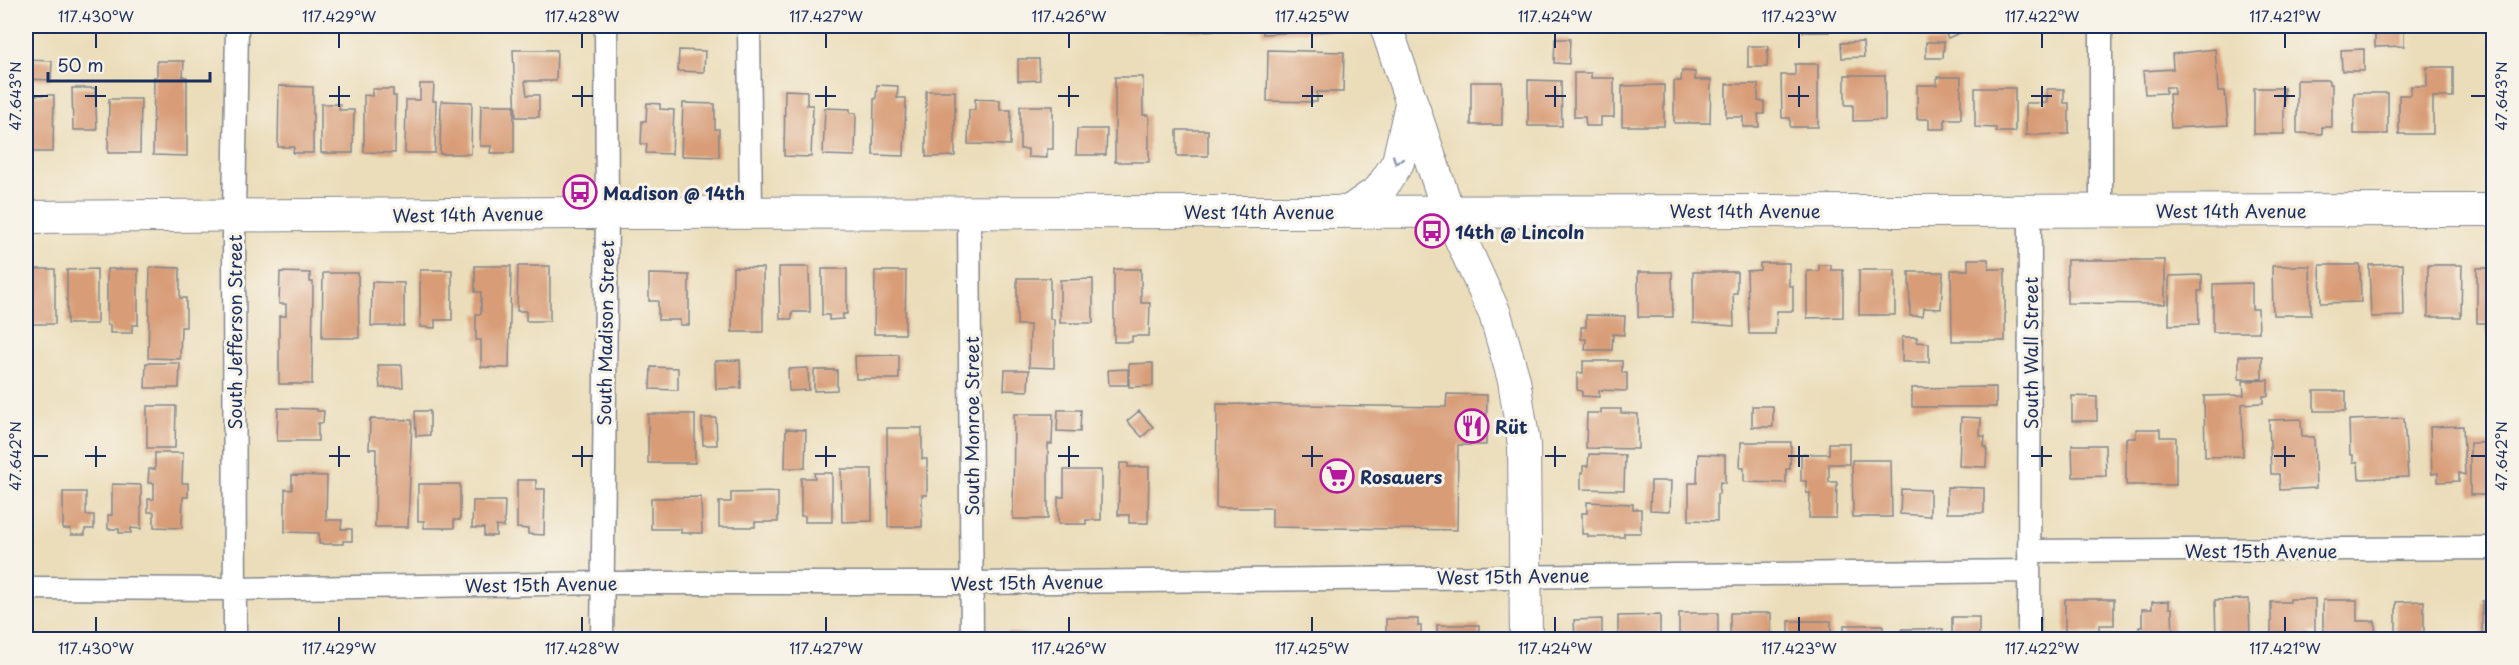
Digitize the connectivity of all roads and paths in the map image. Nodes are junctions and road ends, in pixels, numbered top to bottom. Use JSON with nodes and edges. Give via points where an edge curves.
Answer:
{"nodes":[{"id":1,"x":237,"y":26,"type":"edge"},
{"id":2,"x":606,"y":26,"type":"edge"},
{"id":3,"x":749,"y":26,"type":"edge"},
{"id":4,"x":1386,"y":26,"type":"edge"},
{"id":5,"x":2101,"y":26,"type":"edge"},
{"id":6,"x":1411,"y":104,"type":"junction"},
{"id":7,"x":2030,"y":210,"type":"junction"},
{"id":8,"x":2101,"y":210,"type":"junction"},
{"id":9,"x":2493,"y":210,"type":"edge"},
{"id":10,"x":1350,"y":211,"type":"junction"},
{"id":11,"x":1448,"y":211,"type":"junction"},
{"id":12,"x":969,"y":212,"type":"junction"},
{"id":13,"x":607,"y":213,"type":"junction"},
{"id":14,"x":751,"y":214,"type":"junction"},
{"id":15,"x":234,"y":216,"type":"junction"},
{"id":16,"x":26,"y":217,"type":"edge"},
{"id":17,"x":2493,"y":548,"type":"edge"},
{"id":18,"x":2029,"y":561,"type":"junction"},
{"id":19,"x":1526,"y":576,"type":"junction"},
{"id":20,"x":602,"y":583,"type":"junction"},
{"id":21,"x":972,"y":583,"type":"junction"},
{"id":22,"x":26,"y":588,"type":"edge"},
{"id":23,"x":234,"y":589,"type":"junction"},
{"id":24,"x":235,"y":639,"type":"edge"},
{"id":25,"x":602,"y":639,"type":"edge"},
{"id":26,"x":972,"y":639,"type":"edge"},
{"id":27,"x":1526,"y":639,"type":"edge"},
{"id":28,"x":2029,"y":639,"type":"edge"}],
"edges":[{"from":1,"to":15,"type":"street","name":"South Jefferson Street"},
{"from":2,"to":13,"type":"street","name":"South Madison Street"},
{"from":3,"to":14,"type":"street"},
{"from":4,"to":6,"type":"street"},
{"from":5,"to":8,"type":"street"},
{"from":6,"to":10,"type":"street","one_way":true,"via":[[1398,162],[1380,190]]},
{"from":6,"to":11,"type":"street"},
{"from":7,"to":8,"type":"street","name":"West 14th Avenue"},
{"from":7,"to":11,"type":"street","name":"West 14th Avenue"},
{"from":7,"to":18,"type":"street","name":"South Wall Street"},
{"from":8,"to":9,"type":"street","name":"West 14th Avenue"},
{"from":10,"to":11,"type":"street","name":"West 14th Avenue"},
{"from":10,"to":12,"type":"street","name":"West 14th Avenue"},
{"from":11,"to":19,"type":"street","via":[[1495,314],[1514,380],[1524,445]]},
{"from":12,"to":14,"type":"street","name":"West 14th Avenue"},
{"from":12,"to":21,"type":"street","name":"South Monroe Street"},
{"from":13,"to":14,"type":"street","name":"West 14th Avenue"},
{"from":13,"to":15,"type":"street","name":"West 14th Avenue"},
{"from":13,"to":20,"type":"street","name":"South Madison Street"},
{"from":15,"to":16,"type":"street","name":"West 14th Avenue"},
{"from":15,"to":23,"type":"street","name":"South Jefferson Street"},
{"from":17,"to":18,"type":"street","name":"West 15th Avenue"},
{"from":18,"to":19,"type":"street","name":"West 15th Avenue"},
{"from":18,"to":28,"type":"street","name":"South Wall Street"},
{"from":19,"to":21,"type":"street","name":"West 15th Avenue"},
{"from":19,"to":27,"type":"street"},
{"from":20,"to":21,"type":"street","name":"West 15th Avenue"},
{"from":20,"to":23,"type":"street","name":"West 15th Avenue"},
{"from":20,"to":25,"type":"street","name":"South Madison Street"},
{"from":21,"to":26,"type":"street","name":"South Monroe Street"},
{"from":22,"to":23,"type":"street","name":"West 15th Avenue"},
{"from":23,"to":24,"type":"street","name":"South Jefferson Street"}]}
